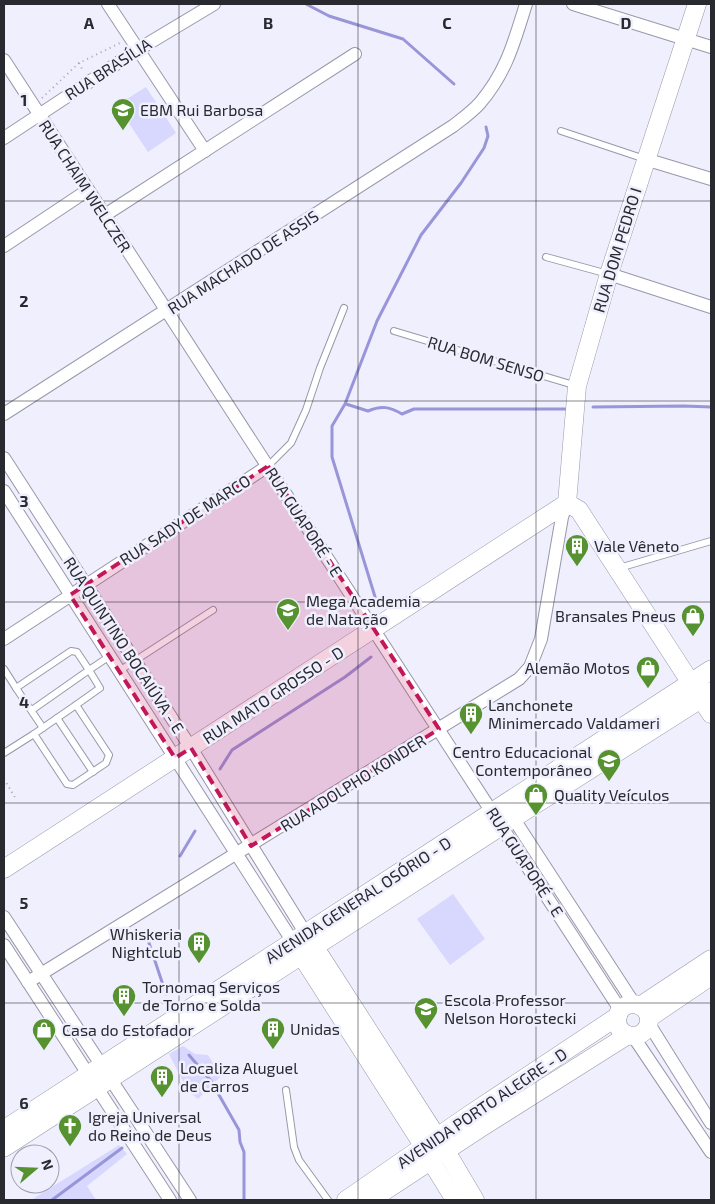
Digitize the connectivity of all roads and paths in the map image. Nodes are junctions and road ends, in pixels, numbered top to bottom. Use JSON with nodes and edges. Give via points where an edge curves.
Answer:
{"nodes":[{"id":1,"x":108,"y":4,"type":"edge"},
{"id":2,"x":214,"y":4,"type":"edge"},
{"id":3,"x":526,"y":4,"type":"edge"},
{"id":4,"x":573,"y":4,"type":"edge"},
{"id":5,"x":697,"y":4,"type":"edge"},
{"id":6,"x":131,"y":38,"type":"junction"},
{"id":7,"x":686,"y":39,"type":"junction"},
{"id":8,"x":711,"y":47,"type":"edge"},
{"id":9,"x":139,"y":49,"type":"junction"},
{"id":10,"x":355,"y":54,"type":"dead end"},
{"id":11,"x":4,"y":60,"type":"edge"},
{"id":12,"x":79,"y":63,"type":"junction"},
{"id":13,"x":83,"y":71,"type":"dead end"},
{"id":14,"x":36,"y":110,"type":"junction"},
{"id":15,"x":561,"y":132,"type":"dead end"},
{"id":16,"x":4,"y":138,"type":"edge"},
{"id":17,"x":205,"y":151,"type":"junction"},
{"id":18,"x":645,"y":159,"type":"junction"},
{"id":19,"x":711,"y":178,"type":"edge"},
{"id":20,"x":88,"y":190,"type":"junction"},
{"id":21,"x":105,"y":215,"type":"junction"},
{"id":22,"x":4,"y":246,"type":"edge"},
{"id":23,"x":546,"y":257,"type":"dead end"},
{"id":24,"x":609,"y":274,"type":"junction"},
{"id":25,"x":711,"y":307,"type":"edge"},
{"id":26,"x":344,"y":308,"type":"dead end"},
{"id":27,"x":166,"y":311,"type":"junction"},
{"id":28,"x":394,"y":331,"type":"dead end"},
{"id":29,"x":577,"y":386,"type":"junction"},
{"id":30,"x":4,"y":414,"type":"edge"},
{"id":31,"x":4,"y":458,"type":"edge"},
{"id":32,"x":268,"y":466,"type":"junction"},
{"id":33,"x":4,"y":491,"type":"edge"},
{"id":34,"x":567,"y":502,"type":"junction"},
{"id":35,"x":36,"y":509,"type":"junction"},
{"id":36,"x":21,"y":519,"type":"junction"},
{"id":37,"x":711,"y":541,"type":"edge"},
{"id":38,"x":617,"y":569,"type":"junction"},
{"id":39,"x":86,"y":585,"type":"junction"},
{"id":40,"x":70,"y":595,"type":"junction"},
{"id":41,"x":213,"y":610,"type":"dead end"},
{"id":42,"x":374,"y":629,"type":"junction"},
{"id":43,"x":4,"y":639,"type":"edge"},
{"id":44,"x":110,"y":656,"type":"junction"},
{"id":45,"x":135,"y":661,"type":"junction"},
{"id":46,"x":4,"y":669,"type":"edge"},
{"id":47,"x":89,"y":670,"type":"junction"},
{"id":48,"x":711,"y":670,"type":"edge"},
{"id":49,"x":119,"y":671,"type":"junction"},
{"id":50,"x":16,"y":688,"type":"junction"},
{"id":51,"x":705,"y":695,"type":"edge"},
{"id":52,"x":76,"y":705,"type":"junction"},
{"id":53,"x":32,"y":710,"type":"junction"},
{"id":54,"x":57,"y":718,"type":"junction"},
{"id":55,"x":43,"y":728,"type":"junction"},
{"id":56,"x":439,"y":729,"type":"junction"},
{"id":57,"x":34,"y":734,"type":"junction"},
{"id":58,"x":191,"y":748,"type":"junction"},
{"id":59,"x":5,"y":749,"type":"edge"},
{"id":60,"x":176,"y":758,"type":"junction"},
{"id":61,"x":93,"y":772,"type":"junction"},
{"id":62,"x":4,"y":779,"type":"edge"},
{"id":63,"x":16,"y":799,"type":"dead end"},
{"id":64,"x":503,"y":815,"type":"junction"},
{"id":65,"x":251,"y":846,"type":"junction"},
{"id":66,"x":237,"y":854,"type":"junction"},
{"id":67,"x":4,"y":869,"type":"edge"},
{"id":68,"x":4,"y":916,"type":"edge"},
{"id":69,"x":303,"y":944,"type":"junction"},
{"id":70,"x":4,"y":945,"type":"edge"},
{"id":71,"x":711,"y":959,"type":"edge"},
{"id":72,"x":41,"y":975,"type":"junction"},
{"id":73,"x":711,"y":976,"type":"edge"},
{"id":74,"x":28,"y":982,"type":"junction"},
{"id":75,"x":635,"y":1013,"type":"junction"},
{"id":76,"x":631,"y":1035,"type":"junction"},
{"id":77,"x":99,"y":1076,"type":"junction"},
{"id":78,"x":286,"y":1090,"type":"dead end"},
{"id":79,"x":711,"y":1123,"type":"edge"},
{"id":80,"x":4,"y":1130,"type":"edge"},
{"id":81,"x":4,"y":1147,"type":"edge"},
{"id":82,"x":434,"y":1149,"type":"junction"},
{"id":83,"x":711,"y":1152,"type":"edge"},
{"id":84,"x":170,"y":1200,"type":"edge"},
{"id":85,"x":190,"y":1200,"type":"edge"},
{"id":86,"x":328,"y":1200,"type":"edge"},
{"id":87,"x":346,"y":1200,"type":"edge"},
{"id":88,"x":371,"y":1200,"type":"edge"},
{"id":89,"x":455,"y":1200,"type":"edge"},
{"id":90,"x":475,"y":1200,"type":"edge"}],
"edges":[{"from":1,"to":6,"type":"street"},
{"from":2,"to":9,"type":"street","name":"RUA BRASÍLIA"},
{"from":3,"to":27,"type":"street","name":"RUA MACHADO DE ASSIS","via":[[508,59],[479,104],[453,126]]},
{"from":4,"to":7,"type":"street"},
{"from":5,"to":7,"type":"street","name":"RUA DOM PEDRO I"},
{"from":6,"to":9,"type":"street"},
{"from":6,"to":12,"type":"path"},
{"from":7,"to":8,"type":"street"},
{"from":7,"to":18,"type":"street","name":"RUA DOM PEDRO I"},
{"from":9,"to":14,"type":"street","name":"RUA BRASÍLIA"},
{"from":9,"to":17,"type":"street"},
{"from":10,"to":17,"type":"street"},
{"from":11,"to":14,"type":"street","name":"RUA CHAIM WELCZER"},
{"from":12,"to":13,"type":"path"},
{"from":12,"to":14,"type":"path"},
{"from":14,"to":16,"type":"street","name":"RUA BRASÍLIA"},
{"from":14,"to":20,"type":"street","name":"RUA CHAIM WELCZER"},
{"from":15,"to":18,"type":"lane"},
{"from":17,"to":21,"type":"street"},
{"from":18,"to":19,"type":"street"},
{"from":18,"to":24,"type":"street","name":"RUA DOM PEDRO I"},
{"from":20,"to":21,"type":"street","name":"RUA CHAIM WELCZER"},
{"from":20,"to":22,"type":"street"},
{"from":21,"to":27,"type":"street","name":"RUA CHAIM WELCZER"},
{"from":23,"to":24,"type":"lane"},
{"from":24,"to":25,"type":"street"},
{"from":24,"to":29,"type":"street","name":"RUA DOM PEDRO I"},
{"from":26,"to":32,"type":"lane","name":"RUA SADY DE MARCO","via":[[291,444]]},
{"from":27,"to":30,"type":"street","name":"RUA MACHADO DE ASSIS"},
{"from":27,"to":32,"type":"street","name":"RUA GUAPORÉ - E"},
{"from":28,"to":29,"type":"lane","name":"RUA BOM SENSO"},
{"from":29,"to":34,"type":"street","name":"RUA DOM PEDRO I"},
{"from":31,"to":35,"type":"street","name":"RUA QUINTINO BOCAIÚVA - E"},
{"from":32,"to":39,"type":"street","name":"RUA SADY DE MARCO"},
{"from":32,"to":42,"type":"street","name":"RUA GUAPORÉ - E"},
{"from":33,"to":36,"type":"street","name":"RUA QUINTINO BOCAIÚVA - E"},
{"from":34,"to":38,"type":"street","via":[[579,510]]},
{"from":34,"to":42,"type":"street","name":"RUA MATO GROSSO - D"},
{"from":34,"to":56,"type":"street","name":"RUA ADOLPHO KONDER","via":[[541,639],[530,667],[519,679]]},
{"from":35,"to":36,"type":"street"},
{"from":35,"to":39,"type":"street","name":"RUA QUINTINO BOCAIÚVA - E"},
{"from":36,"to":40,"type":"street","name":"RUA QUINTINO BOCAIÚVA - E"},
{"from":37,"to":38,"type":"lane"},
{"from":38,"to":51,"type":"street"},
{"from":39,"to":40,"type":"street","name":"RUA SADY DE MARCO"},
{"from":39,"to":45,"type":"street","name":"RUA QUINTINO BOCAIÚVA - E"},
{"from":40,"to":43,"type":"street","name":"RUA SADY DE MARCO"},
{"from":40,"to":44,"type":"street","name":"RUA QUINTINO BOCAIÚVA - E"},
{"from":41,"to":45,"type":"lane"},
{"from":42,"to":56,"type":"street","name":"RUA GUAPORÉ - E"},
{"from":42,"to":58,"type":"street","name":"RUA MATO GROSSO - D"},
{"from":44,"to":47,"type":"lane"},
{"from":44,"to":49,"type":"street","name":"RUA QUINTINO BOCAIÚVA - E"},
{"from":45,"to":49,"type":"lane"},
{"from":45,"to":58,"type":"street","name":"RUA QUINTINO BOCAIÚVA - E"},
{"from":46,"to":50,"type":"lane"},
{"from":47,"to":50,"type":"lane","via":[[77,652],[71,651]]},
{"from":47,"to":52,"type":"lane","via":[[100,688]]},
{"from":47,"to":53,"type":"lane"},
{"from":48,"to":51,"type":"main road","name":"AVENIDA GENERAL OSÓRIO - D"},
{"from":49,"to":60,"type":"street","name":"RUA QUINTINO BOCAIÚVA - E"},
{"from":50,"to":53,"type":"lane"},
{"from":51,"to":64,"type":"main road","name":"AVENIDA GENERAL OSÓRIO - D"},
{"from":52,"to":54,"type":"lane"},
{"from":52,"to":61,"type":"lane","via":[[110,755],[106,763]]},
{"from":53,"to":55,"type":"lane"},
{"from":54,"to":55,"type":"lane"},
{"from":54,"to":61,"type":"lane"},
{"from":55,"to":57,"type":"lane"},
{"from":56,"to":64,"type":"street","name":"RUA GUAPORÉ - E"},
{"from":56,"to":65,"type":"street","name":"RUA ADOLPHO KONDER"},
{"from":57,"to":59,"type":"lane"},
{"from":57,"to":61,"type":"lane","via":[[66,784],[73,785]]},
{"from":58,"to":60,"type":"street","name":"RUA MATO GROSSO - D"},
{"from":58,"to":65,"type":"street","name":"RUA QUINTINO BOCAIÚVA - E"},
{"from":60,"to":66,"type":"street","name":"RUA QUINTINO BOCAIÚVA - E"},
{"from":60,"to":67,"type":"street","name":"RUA MATO GROSSO - D"},
{"from":62,"to":63,"type":"path"},
{"from":64,"to":69,"type":"main road","name":"AVENIDA GENERAL OSÓRIO - D"},
{"from":64,"to":75,"type":"street","name":"RUA GUAPORÉ - E"},
{"from":65,"to":66,"type":"street","name":"RUA ADOLPHO KONDER"},
{"from":65,"to":69,"type":"street","name":"RUA QUINTINO BOCAIÚVA - E"},
{"from":66,"to":69,"type":"street","name":"RUA QUINTINO BOCAIÚVA - E"},
{"from":66,"to":72,"type":"street","name":"RUA ADOLPHO KONDER"},
{"from":68,"to":72,"type":"street"},
{"from":69,"to":77,"type":"main road","name":"AVENIDA GENERAL OSÓRIO - D"},
{"from":69,"to":82,"type":"street","name":"RUA QUINTINO BOCAIÚVA - E"},
{"from":70,"to":74,"type":"street"},
{"from":71,"to":75,"type":"street","name":"AVENIDA PORTO ALEGRE - D"},
{"from":72,"to":74,"type":"street","name":"RUA ADOLPHO KONDER"},
{"from":72,"to":77,"type":"street"},
{"from":73,"to":75,"type":"street","name":"AVENIDA PORTO ALEGRE - D"},
{"from":74,"to":77,"type":"street"},
{"from":75,"to":76,"type":"street","name":"AVENIDA PORTO ALEGRE - D","via":[[643,1033]]},
{"from":75,"to":76,"type":"street","via":[[618,1025],[624,1033]]},
{"from":75,"to":79,"type":"street","name":"RUA GUAPORÉ - E"},
{"from":75,"to":82,"type":"street","name":"AVENIDA PORTO ALEGRE - D"},
{"from":76,"to":82,"type":"street","name":"AVENIDA PORTO ALEGRE - D"},
{"from":76,"to":83,"type":"street"},
{"from":77,"to":80,"type":"main road","name":"AVENIDA GENERAL OSÓRIO - D"},
{"from":77,"to":81,"type":"main road","name":"AVENIDA GENERAL OSÓRIO - D"},
{"from":77,"to":84,"type":"street"},
{"from":77,"to":85,"type":"street"},
{"from":78,"to":86,"type":"lane","via":[[294,1147],[299,1160]]},
{"from":82,"to":87,"type":"street","name":"AVENIDA PORTO ALEGRE - D"},
{"from":82,"to":88,"type":"street","name":"AVENIDA PORTO ALEGRE - D"},
{"from":82,"to":89,"type":"street","name":"RUA QUINTINO BOCAIÚVA - E"},
{"from":82,"to":90,"type":"street","name":"RUA QUINTINO BOCAIÚVA - E"}]}
